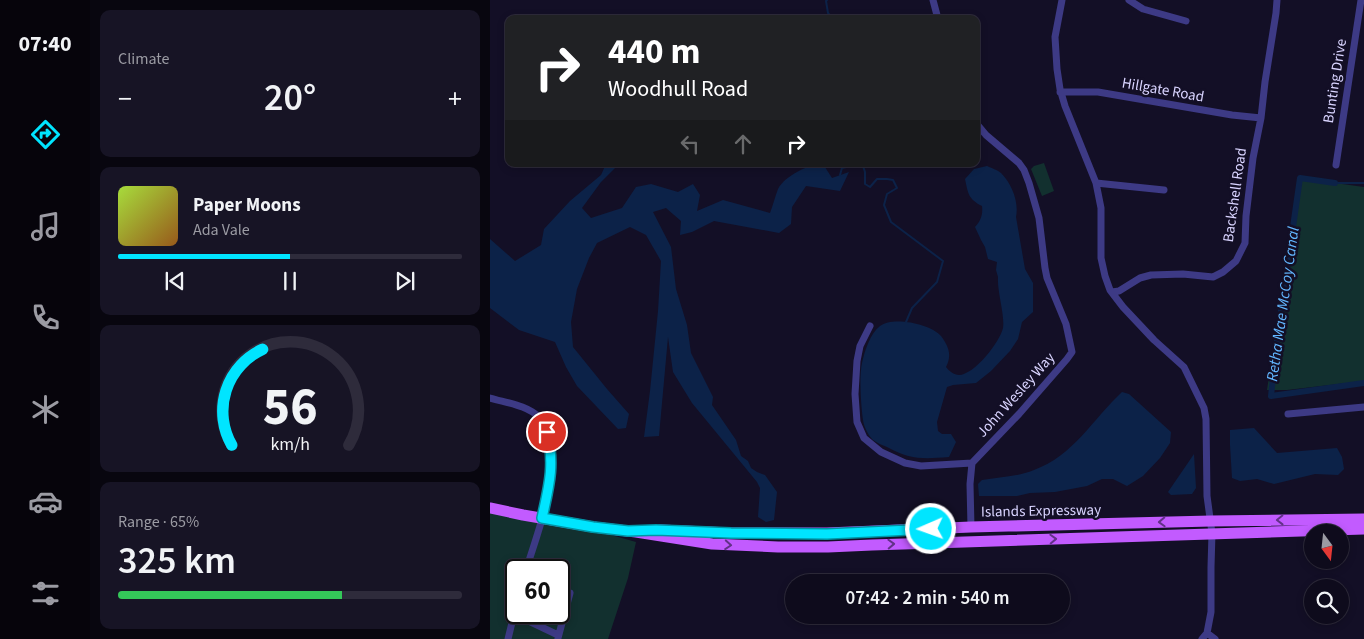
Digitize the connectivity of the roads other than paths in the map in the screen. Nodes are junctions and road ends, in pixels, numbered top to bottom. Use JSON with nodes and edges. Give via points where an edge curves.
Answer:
{"nodes":[{"id":1,"x":933,"y":0,"type":"edge"},
{"id":2,"x":1062,"y":0,"type":"edge"},
{"id":3,"x":1129,"y":0,"type":"edge"},
{"id":4,"x":1277,"y":0,"type":"edge"},
{"id":5,"x":1361,"y":0,"type":"edge"},
{"id":6,"x":937,"y":15,"type":"edge"},
{"id":7,"x":1186,"y":21,"type":"dead end"},
{"id":8,"x":1060,"y":92,"type":"junction"},
{"id":9,"x":1261,"y":118,"type":"junction"},
{"id":10,"x":980,"y":128,"type":"edge"},
{"id":11,"x":1336,"y":165,"type":"dead end"},
{"id":12,"x":1096,"y":183,"type":"junction"},
{"id":13,"x":1164,"y":190,"type":"dead end"},
{"id":14,"x":1112,"y":292,"type":"junction"},
{"id":15,"x":870,"y":326,"type":"dead end"},
{"id":16,"x":490,"y":398,"type":"edge"},
{"id":17,"x":1364,"y":407,"type":"edge"},
{"id":18,"x":1288,"y":414,"type":"dead end"},
{"id":19,"x":972,"y":463,"type":"junction"},
{"id":20,"x":490,"y":508,"type":"edge"},
{"id":21,"x":542,"y":518,"type":"junction"},
{"id":22,"x":1364,"y":519,"type":"edge"},
{"id":23,"x":1211,"y":521,"type":"junction"},
{"id":24,"x":971,"y":528,"type":"junction"},
{"id":25,"x":1364,"y":529,"type":"edge"},
{"id":26,"x":628,"y":531,"type":"junction"},
{"id":27,"x":1212,"y":533,"type":"junction"},
{"id":28,"x":529,"y":559,"type":"edge"},
{"id":29,"x":512,"y":624,"type":"edge"},
{"id":30,"x":533,"y":624,"type":"edge"},
{"id":31,"x":561,"y":624,"type":"edge"},
{"id":32,"x":1207,"y":633,"type":"junction"},
{"id":33,"x":558,"y":637,"type":"edge"},
{"id":34,"x":508,"y":639,"type":"edge"},
{"id":35,"x":1202,"y":639,"type":"edge"},
{"id":36,"x":1215,"y":639,"type":"edge"}],
"edges":[{"from":1,"to":6,"type":"street"},
{"from":2,"to":8,"type":"street","via":[[1055,37]]},
{"from":3,"to":7,"type":"street","via":[[1142,9]]},
{"from":4,"to":9,"type":"street","name":"Backshell Road"},
{"from":5,"to":11,"type":"street","name":"Bunting Drive"},
{"from":8,"to":9,"type":"street","name":"Hillgate Road","via":[[1098,92]]},
{"from":8,"to":12,"type":"street"},
{"from":9,"to":14,"type":"street","name":"Backshell Road","via":[[1245,243],[1236,261],[1212,277],[1151,275]]},
{"from":10,"to":19,"type":"street","name":"John Wesley Way","via":[[1024,170],[1039,218],[1047,278],[1066,324],[1072,352]]},
{"from":12,"to":13,"type":"street"},
{"from":12,"to":14,"type":"street","via":[[1101,208],[1101,258]]},
{"from":14,"to":23,"type":"street","via":[[1154,340],[1184,367],[1204,408]]},
{"from":15,"to":19,"type":"street","via":[[860,346],[855,396],[857,422],[864,438],[871,446],[905,463],[920,466]]},
{"from":16,"to":21,"type":"street","via":[[526,408],[540,418],[547,432],[552,464]]},
{"from":17,"to":18,"type":"street"},
{"from":19,"to":24,"type":"street"},
{"from":20,"to":21,"type":"main road","name":"Islands Expressway"},
{"from":21,"to":26,"type":"main road","name":"Islands Expressway"},
{"from":21,"to":28,"type":"street"},
{"from":22,"to":23,"type":"main road","name":"Islands Expressway","one_way":true},
{"from":23,"to":24,"type":"main road","name":"Islands Expressway","one_way":true},
{"from":23,"to":27,"type":"street"},
{"from":24,"to":26,"type":"main road","name":"Islands Expressway","via":[[827,534]]},
{"from":25,"to":27,"type":"main road","name":"Islands Expressway"},
{"from":26,"to":27,"type":"main road","name":"Islands Expressway","one_way":true,"via":[[749,547]]},
{"from":27,"to":32,"type":"street","via":[[1211,612]]},
{"from":29,"to":34,"type":"street"},
{"from":30,"to":33,"type":"street"},
{"from":31,"to":33,"type":"street"},
{"from":32,"to":35,"type":"street"},
{"from":32,"to":36,"type":"street"}]}
